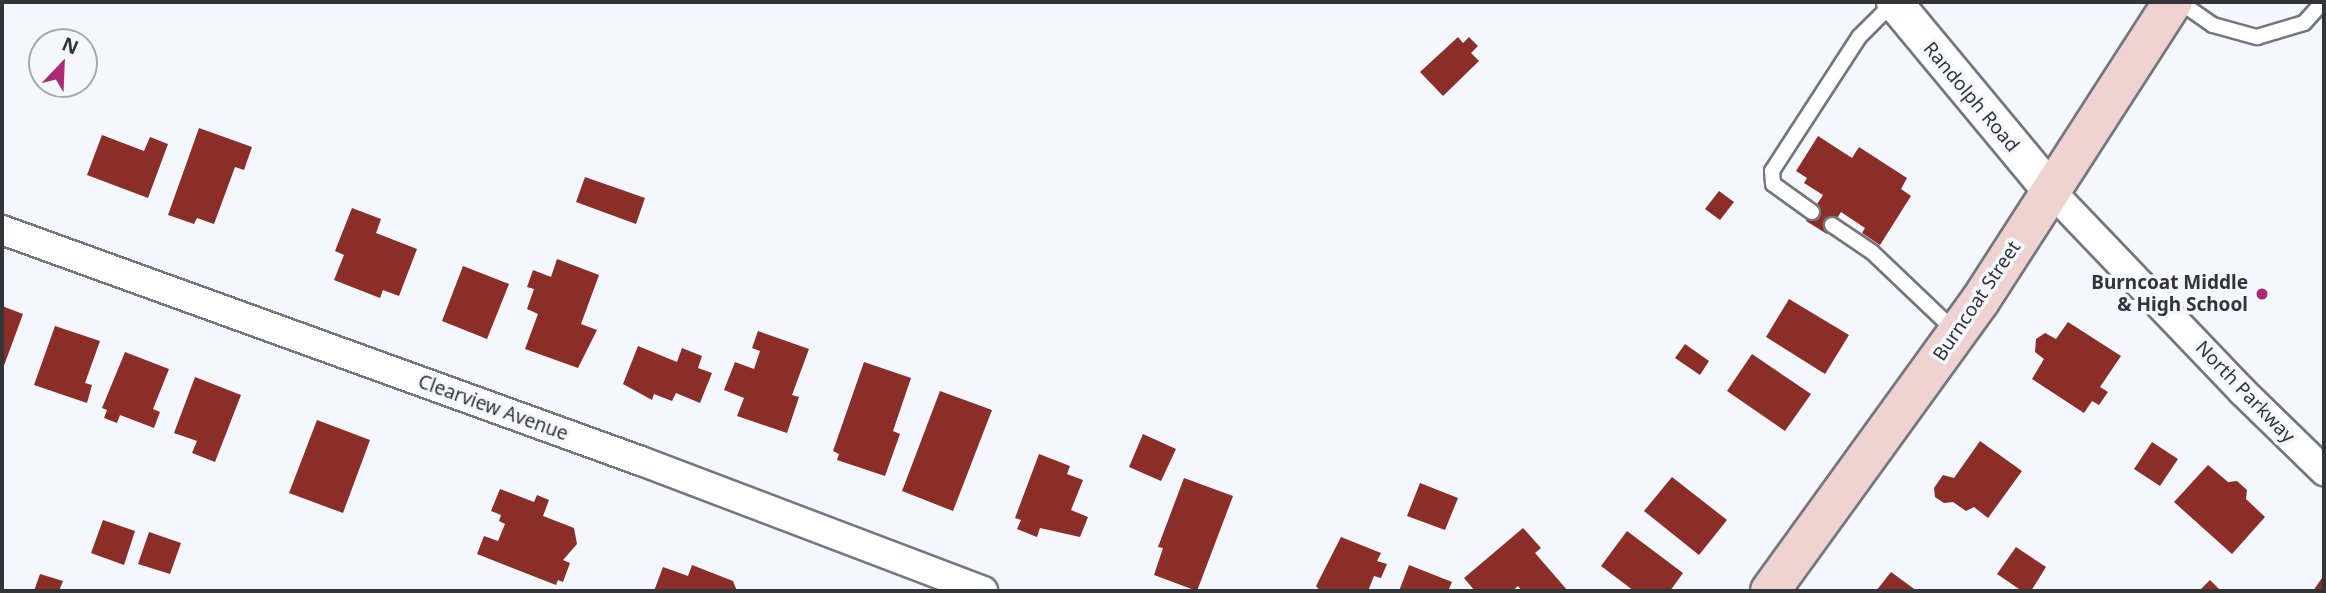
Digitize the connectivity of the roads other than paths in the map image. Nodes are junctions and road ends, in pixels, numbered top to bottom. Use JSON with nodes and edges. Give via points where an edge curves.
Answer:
{"nodes":[{"id":1,"x":1894,"y":2,"type":"edge"},
{"id":2,"x":2173,"y":2,"type":"edge"},
{"id":3,"x":2180,"y":2,"type":"edge"},
{"id":4,"x":2322,"y":2,"type":"edge"},
{"id":5,"x":2050,"y":190,"type":"junction"},
{"id":6,"x":1812,"y":212,"type":"dead end"},
{"id":7,"x":1832,"y":225,"type":"dead end"},
{"id":8,"x":2,"y":230,"type":"edge"},
{"id":9,"x":1957,"y":333,"type":"junction"},
{"id":10,"x":2324,"y":471,"type":"edge"},
{"id":11,"x":983,"y":591,"type":"edge"},
{"id":12,"x":1770,"y":591,"type":"edge"}],
"edges":[{"from":1,"to":5,"type":"street","name":"Randolph Road"},
{"from":1,"to":6,"type":"lane","via":[[1859,37],[1772,170],[1773,184]]},
{"from":2,"to":5,"type":"main road","name":"Burncoat Street"},
{"from":3,"to":4,"type":"lane","via":[[2213,25],[2257,37],[2304,23]]},
{"from":5,"to":9,"type":"main road","name":"Burncoat Street"},
{"from":5,"to":10,"type":"street","name":"North Parkway"},
{"from":7,"to":9,"type":"lane","via":[[1872,252]]},
{"from":8,"to":11,"type":"street","name":"Clearview Avenue","via":[[641,461]]},
{"from":9,"to":12,"type":"main road","name":"Burncoat Street"}]}
